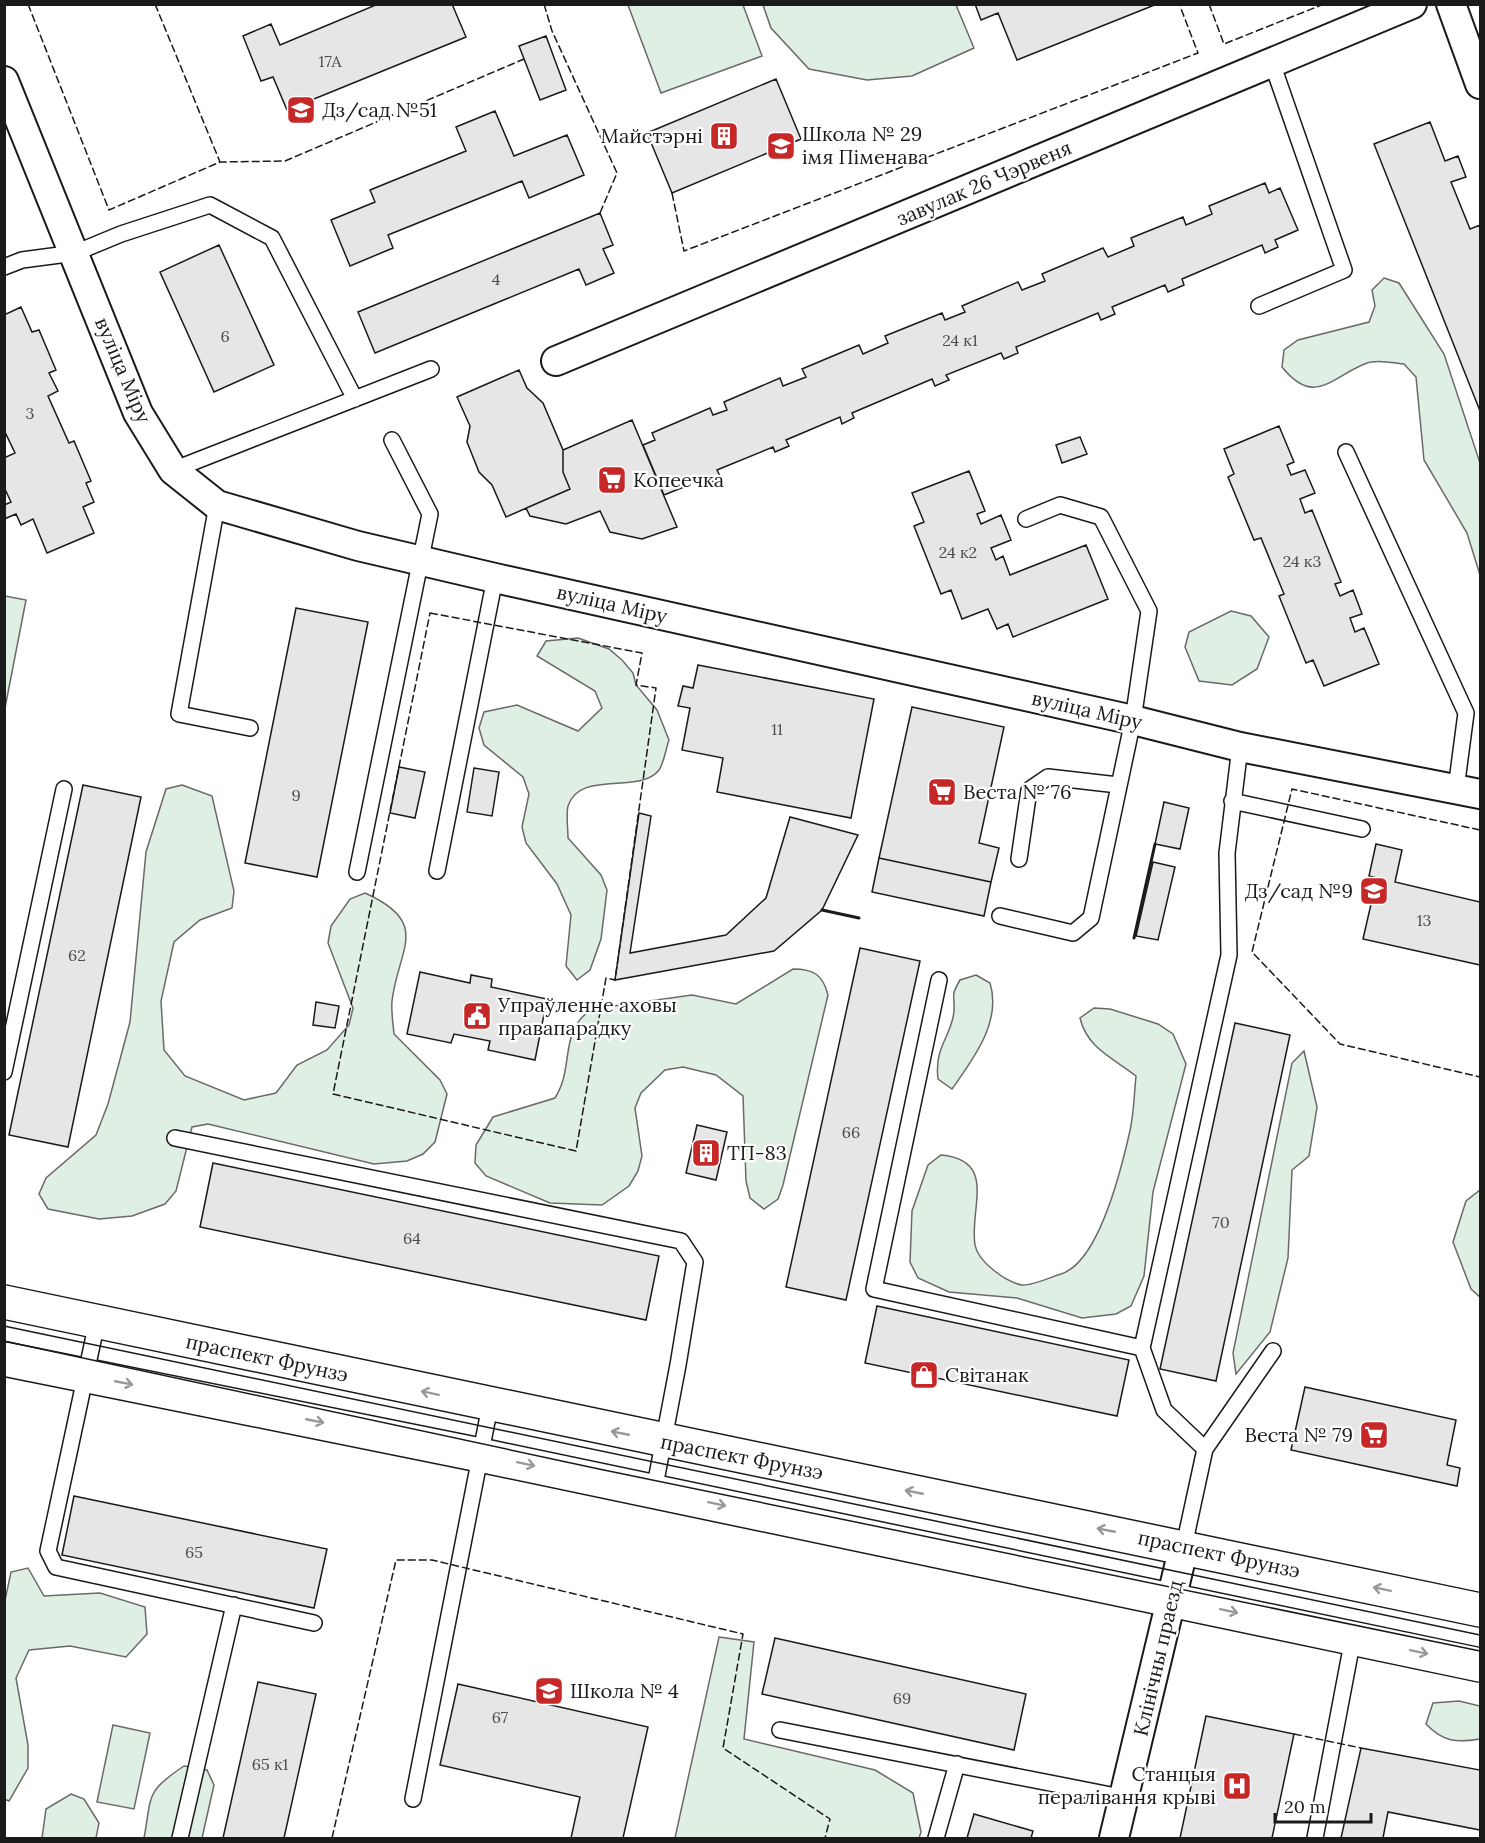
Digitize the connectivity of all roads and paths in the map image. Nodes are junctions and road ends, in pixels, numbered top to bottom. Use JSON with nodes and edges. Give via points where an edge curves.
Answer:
{"nodes":[{"id":1,"x":1412,"y":4,"type":"edge"},
{"id":2,"x":1451,"y":4,"type":"edge"},
{"id":3,"x":1272,"y":63,"type":"junction"},
{"id":4,"x":4,"y":81,"type":"edge"},
{"id":5,"x":1480,"y":84,"type":"edge"},
{"id":6,"x":75,"y":253,"type":"junction"},
{"id":7,"x":4,"y":267,"type":"edge"},
{"id":8,"x":1259,"y":306,"type":"dead end"},
{"id":9,"x":555,"y":361,"type":"dead end"},
{"id":10,"x":431,"y":369,"type":"dead end"},
{"id":11,"x":355,"y":399,"type":"junction"},
{"id":12,"x":392,"y":440,"type":"dead end"},
{"id":13,"x":1346,"y":452,"type":"dead end"},
{"id":14,"x":173,"y":471,"type":"junction"},
{"id":15,"x":217,"y":505,"type":"junction"},
{"id":16,"x":1026,"y":519,"type":"dead end"},
{"id":17,"x":420,"y":561,"type":"junction"},
{"id":18,"x":495,"y":578,"type":"junction"},
{"id":19,"x":1133,"y":720,"type":"junction"},
{"id":20,"x":250,"y":728,"type":"dead end"},
{"id":21,"x":1240,"y":747,"type":"junction"},
{"id":22,"x":1118,"y":784,"type":"junction"},
{"id":23,"x":64,"y":789,"type":"dead end"},
{"id":24,"x":1468,"y":792,"type":"edge"},
{"id":25,"x":1232,"y":801,"type":"junction"},
{"id":26,"x":1362,"y":830,"type":"dead end"},
{"id":27,"x":1019,"y":859,"type":"dead end"},
{"id":28,"x":437,"y":871,"type":"dead end"},
{"id":29,"x":357,"y":872,"type":"dead end"},
{"id":30,"x":1000,"y":916,"type":"dead end"},
{"id":31,"x":939,"y":980,"type":"dead end"},
{"id":32,"x":4,"y":1072,"type":"edge"},
{"id":33,"x":175,"y":1138,"type":"dead end"},
{"id":34,"x":4,"y":1302,"type":"edge"},
{"id":35,"x":97,"y":1322,"type":"junction"},
{"id":36,"x":1142,"y":1348,"type":"junction"},
{"id":37,"x":1273,"y":1351,"type":"dead end"},
{"id":38,"x":4,"y":1359,"type":"edge"},
{"id":39,"x":86,"y":1375,"type":"junction"},
{"id":40,"x":490,"y":1406,"type":"junction"},
{"id":41,"x":664,"y":1441,"type":"junction"},
{"id":42,"x":1204,"y":1449,"type":"junction"},
{"id":43,"x":480,"y":1455,"type":"junction"},
{"id":44,"x":654,"y":1491,"type":"junction"},
{"id":45,"x":1184,"y":1546,"type":"junction"},
{"id":46,"x":1171,"y":1598,"type":"junction"},
{"id":47,"x":234,"y":1605,"type":"junction"},
{"id":48,"x":1480,"y":1610,"type":"edge"},
{"id":49,"x":314,"y":1623,"type":"dead end"},
{"id":50,"x":1353,"y":1638,"type":"junction"},
{"id":51,"x":1480,"y":1665,"type":"edge"},
{"id":52,"x":780,"y":1730,"type":"dead end"},
{"id":53,"x":957,"y":1764,"type":"junction"},
{"id":54,"x":1126,"y":1798,"type":"junction"},
{"id":55,"x":413,"y":1799,"type":"dead end"},
{"id":56,"x":180,"y":1839,"type":"edge"},
{"id":57,"x":936,"y":1839,"type":"edge"},
{"id":58,"x":1114,"y":1839,"type":"edge"},
{"id":59,"x":1315,"y":1839,"type":"edge"}],
"edges":[{"from":1,"to":3,"type":"street","name":"завулак 26 Чэрвеня"},
{"from":2,"to":5,"type":"street"},
{"from":3,"to":8,"type":"lane","via":[[1344,270]]},
{"from":3,"to":9,"type":"street","name":"завулак 26 Чэрвеня"},
{"from":4,"to":6,"type":"street","name":"вуліца Міру"},
{"from":6,"to":7,"type":"lane","via":[[22,260]]},
{"from":6,"to":11,"type":"lane","via":[[210,205],[272,238]]},
{"from":6,"to":14,"type":"street","name":"вуліца Міру","via":[[138,413]]},
{"from":10,"to":11,"type":"lane"},
{"from":11,"to":14,"type":"lane"},
{"from":12,"to":17,"type":"lane","via":[[430,514]]},
{"from":13,"to":24,"type":"lane","via":[[1466,713]]},
{"from":14,"to":15,"type":"street","name":"вуліца Міру"},
{"from":15,"to":17,"type":"street","name":"вуліца Міру"},
{"from":15,"to":20,"type":"lane","via":[[179,714]]},
{"from":16,"to":19,"type":"lane","via":[[1060,505],[1101,517],[1149,611]]},
{"from":17,"to":18,"type":"street","name":"вуліца Міру"},
{"from":17,"to":29,"type":"lane"},
{"from":18,"to":19,"type":"street","name":"вуліца Міру"},
{"from":18,"to":28,"type":"lane"},
{"from":19,"to":21,"type":"street","name":"вуліца Міру"},
{"from":19,"to":22,"type":"lane"},
{"from":21,"to":24,"type":"street","name":"вуліца Міру"},
{"from":21,"to":25,"type":"lane"},
{"from":22,"to":27,"type":"lane","via":[[1048,777],[1029,790]]},
{"from":22,"to":30,"type":"lane","via":[[1091,918],[1073,933]]},
{"from":23,"to":32,"type":"lane"},
{"from":25,"to":26,"type":"lane"},
{"from":25,"to":36,"type":"lane","via":[[1227,853],[1230,955]]},
{"from":31,"to":36,"type":"lane","via":[[874,1289]]},
{"from":33,"to":41,"type":"lane","via":[[681,1241],[695,1262]]},
{"from":34,"to":35,"type":"main road","name":"праспект Фрунзэ"},
{"from":35,"to":39,"type":"lane"},
{"from":40,"to":35,"type":"main road","name":"праспект Фрунзэ","one_way":true},
{"from":36,"to":42,"type":"lane","via":[[1164,1410]]},
{"from":37,"to":42,"type":"lane"},
{"from":38,"to":39,"type":"main road"},
{"from":39,"to":43,"type":"main road","one_way":true},
{"from":39,"to":47,"type":"lane","via":[[48,1551],[56,1568]]},
{"from":41,"to":40,"type":"main road","name":"праспект Фрунзэ","one_way":true},
{"from":40,"to":43,"type":"lane"},
{"from":41,"to":44,"type":"lane"},
{"from":45,"to":41,"type":"main road","name":"праспект Фрунзэ","one_way":true},
{"from":42,"to":45,"type":"lane"},
{"from":43,"to":44,"type":"main road","one_way":true},
{"from":43,"to":55,"type":"lane"},
{"from":44,"to":46,"type":"main road","one_way":true},
{"from":45,"to":46,"type":"street","name":"Клінічны праезд"},
{"from":48,"to":45,"type":"main road","name":"праспект Фрунзэ","one_way":true},
{"from":46,"to":50,"type":"main road","one_way":true},
{"from":46,"to":54,"type":"street","name":"Клінічны праезд"},
{"from":47,"to":49,"type":"lane"},
{"from":47,"to":56,"type":"lane"},
{"from":50,"to":51,"type":"main road","one_way":true},
{"from":50,"to":59,"type":"lane"},
{"from":52,"to":53,"type":"lane"},
{"from":53,"to":54,"type":"lane"},
{"from":53,"to":57,"type":"lane"},
{"from":54,"to":58,"type":"street","name":"Клінічны праезд"}]}
